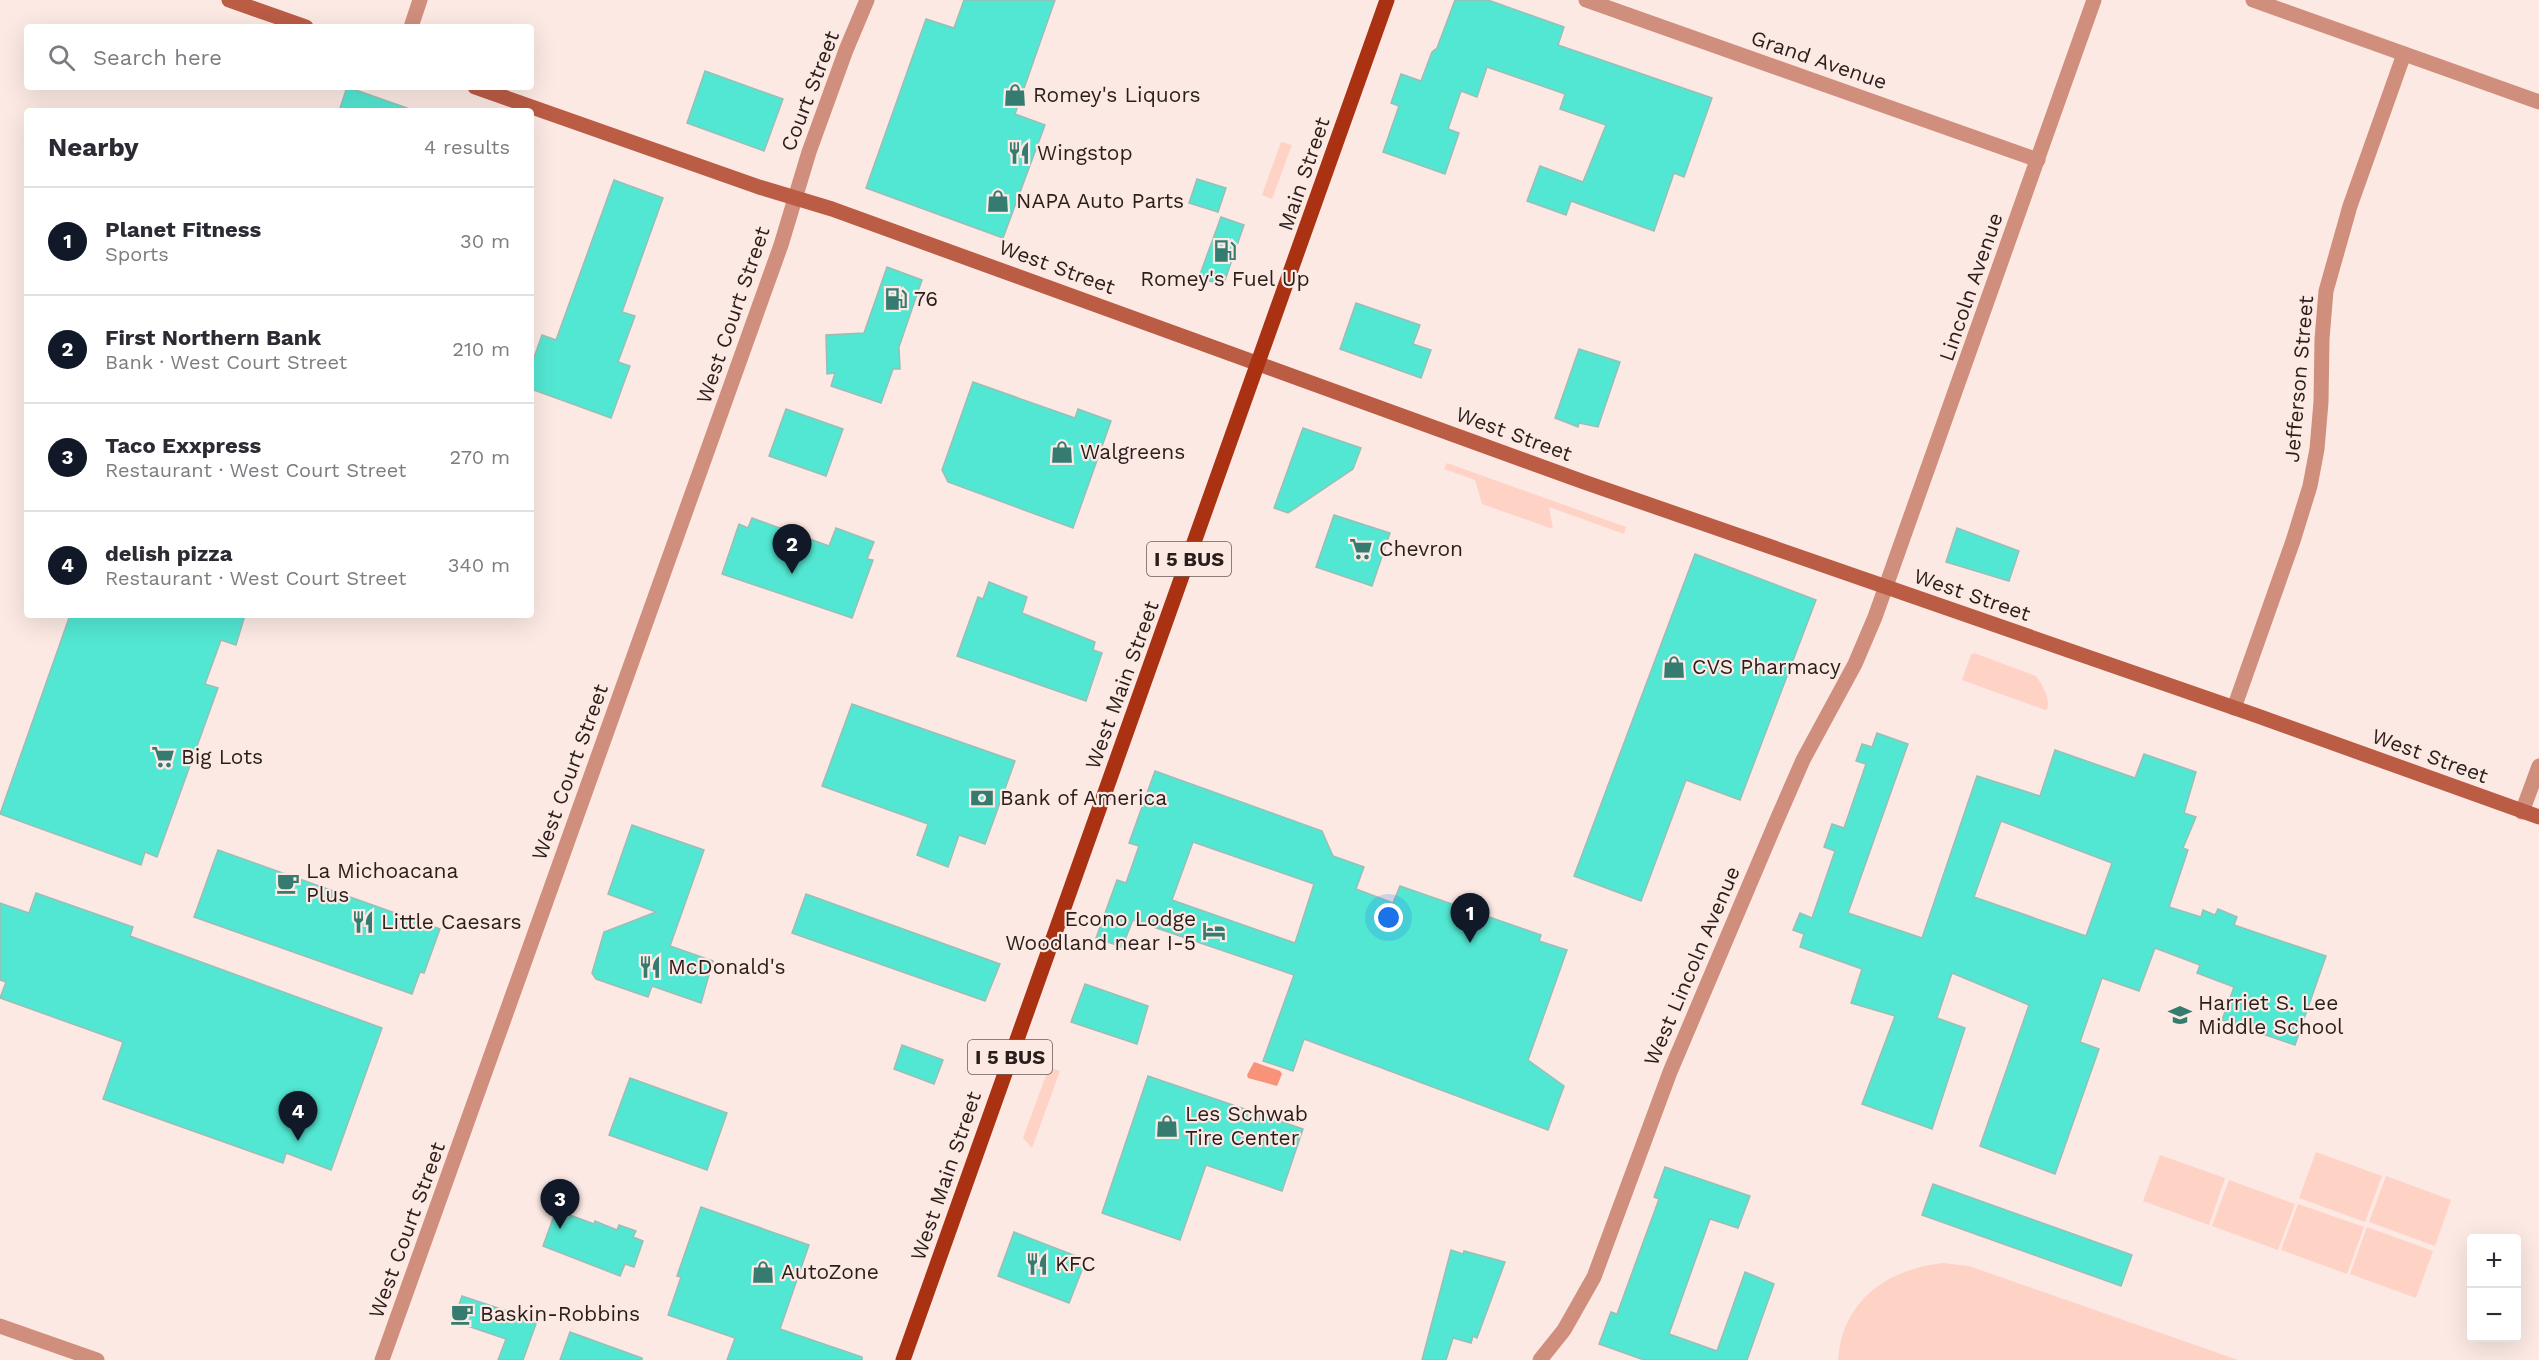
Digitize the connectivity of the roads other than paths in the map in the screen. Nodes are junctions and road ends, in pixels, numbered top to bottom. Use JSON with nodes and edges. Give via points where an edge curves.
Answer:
{"nodes":[{"id":1,"x":230,"y":0,"type":"edge"},
{"id":2,"x":420,"y":0,"type":"edge"},
{"id":3,"x":867,"y":0,"type":"edge"},
{"id":4,"x":1387,"y":0,"type":"edge"},
{"id":5,"x":1586,"y":0,"type":"edge"},
{"id":6,"x":2094,"y":0,"type":"edge"},
{"id":7,"x":2253,"y":0,"type":"edge"},
{"id":8,"x":298,"y":24,"type":"edge"},
{"id":9,"x":412,"y":24,"type":"edge"},
{"id":10,"x":2404,"y":54,"type":"junction"},
{"id":11,"x":484,"y":90,"type":"edge"},
{"id":12,"x":2539,"y":102,"type":"edge"},
{"id":13,"x":2038,"y":160,"type":"junction"},
{"id":14,"x":795,"y":198,"type":"junction"},
{"id":15,"x":1259,"y":362,"type":"junction"},
{"id":16,"x":1886,"y":588,"type":"junction"},
{"id":17,"x":2234,"y":708,"type":"junction"},
{"id":18,"x":2539,"y":766,"type":"edge"},
{"id":19,"x":2522,"y":812,"type":"junction"},
{"id":20,"x":2539,"y":817,"type":"edge"},
{"id":21,"x":0,"y":1326,"type":"edge"},
{"id":22,"x":65,"y":1355,"type":"edge"},
{"id":23,"x":97,"y":1360,"type":"edge"},
{"id":24,"x":382,"y":1360,"type":"edge"},
{"id":25,"x":903,"y":1360,"type":"edge"},
{"id":26,"x":1540,"y":1360,"type":"edge"}],
"edges":[{"from":1,"to":8,"type":"main road"},
{"from":2,"to":9,"type":"street"},
{"from":3,"to":14,"type":"street","name":"Court Street"},
{"from":4,"to":15,"type":"main road","name":"Main Street","number":"I 5 BUS"},
{"from":5,"to":13,"type":"street","name":"Grand Avenue"},
{"from":6,"to":13,"type":"street","name":"Lincoln Avenue"},
{"from":7,"to":10,"type":"street"},
{"from":10,"to":12,"type":"street"},
{"from":10,"to":17,"type":"street","name":"Jefferson Street","via":[[2350,206],[2326,291],[2321,402],[2310,486]]},
{"from":11,"to":14,"type":"main road","name":"West Street"},
{"from":13,"to":16,"type":"street","name":"Lincoln Avenue"},
{"from":14,"to":15,"type":"main road","name":"West Street"},
{"from":14,"to":24,"type":"street","name":"West Court Street"},
{"from":15,"to":16,"type":"main road","name":"West Street"},
{"from":15,"to":25,"type":"main road","name":"West Main Street","number":"I 5 BUS"},
{"from":16,"to":17,"type":"main road","name":"West Street"},
{"from":16,"to":26,"type":"street","name":"West Lincoln Avenue","via":[[1856,664],[1803,760],[1670,1072],[1594,1277],[1564,1330]]},
{"from":17,"to":19,"type":"main road","name":"West Street"},
{"from":18,"to":19,"type":"street"},
{"from":19,"to":20,"type":"main road","name":"West Street"},
{"from":21,"to":22,"type":"street"},
{"from":22,"to":23,"type":"street"}]}
